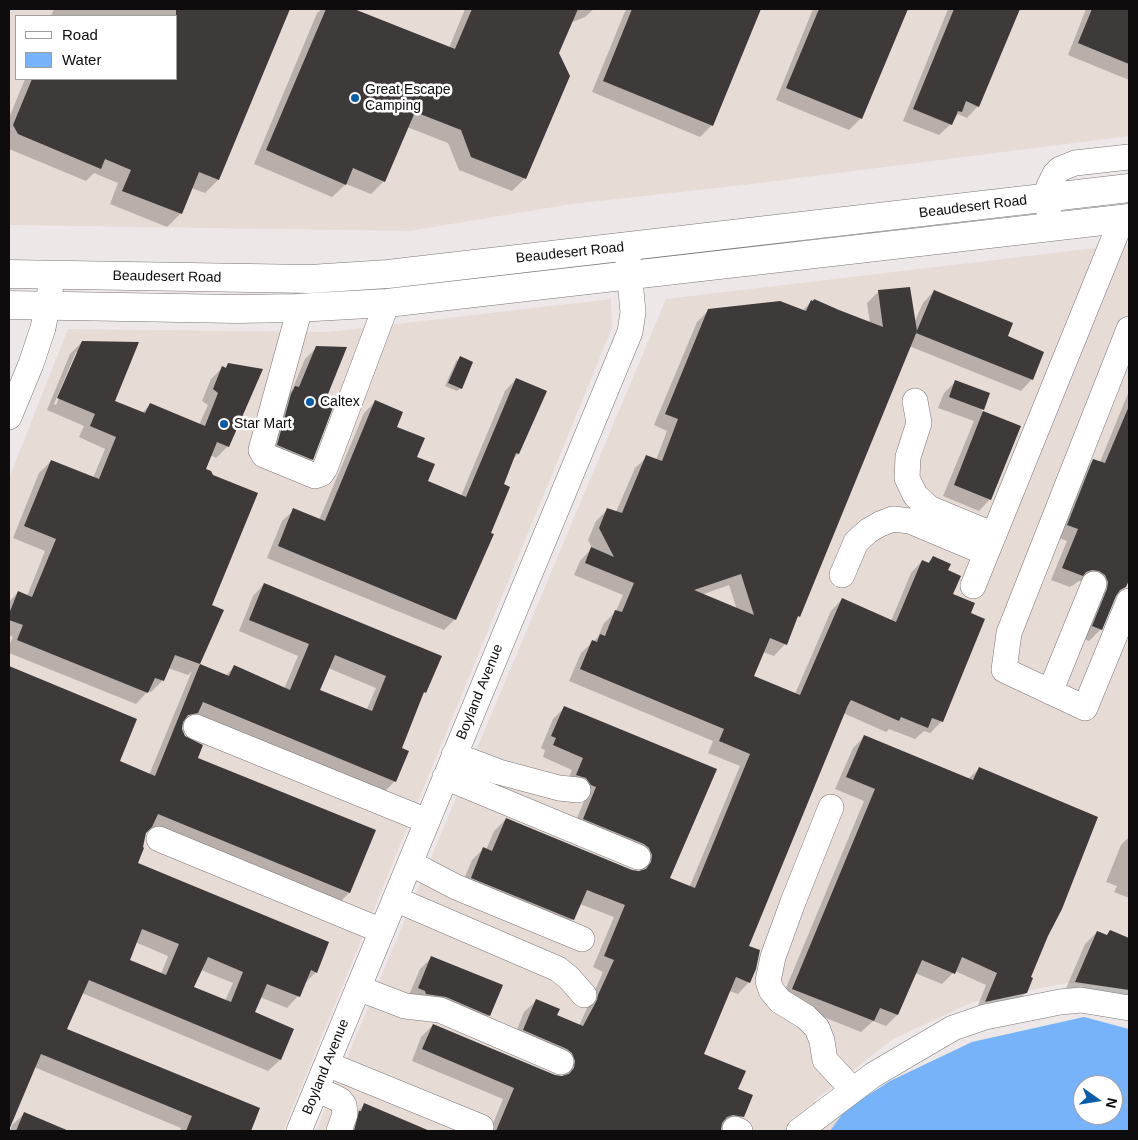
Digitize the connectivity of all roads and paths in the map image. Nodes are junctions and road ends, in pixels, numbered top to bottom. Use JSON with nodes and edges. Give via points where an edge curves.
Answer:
{"nodes":[{"id":1,"x":1129,"y":156,"type":"edge"},
{"id":2,"x":1129,"y":188,"type":"edge"},
{"id":3,"x":1048,"y":198,"type":"junction"},
{"id":4,"x":1126,"y":218,"type":"edge"},
{"id":5,"x":1050,"y":227,"type":"junction"},
{"id":6,"x":627,"y":248,"type":"junction"},
{"id":7,"x":9,"y":274,"type":"edge"},
{"id":8,"x":53,"y":275,"type":"junction"},
{"id":9,"x":630,"y":276,"type":"junction"},
{"id":10,"x":387,"y":303,"type":"junction"},
{"id":11,"x":9,"y":305,"type":"edge"},
{"id":12,"x":48,"y":306,"type":"junction"},
{"id":13,"x":300,"y":308,"type":"junction"},
{"id":14,"x":1129,"y":329,"type":"edge"},
{"id":15,"x":915,"y":401,"type":"dead end"},
{"id":16,"x":9,"y":417,"type":"edge"},
{"id":17,"x":990,"y":544,"type":"junction"},
{"id":18,"x":842,"y":575,"type":"dead end"},
{"id":19,"x":1094,"y":584,"type":"dead end"},
{"id":20,"x":973,"y":586,"type":"dead end"},
{"id":21,"x":1129,"y":601,"type":"edge"},
{"id":22,"x":1050,"y":692,"type":"junction"},
{"id":23,"x":196,"y":727,"type":"dead end"},
{"id":24,"x":454,"y":755,"type":"junction"},
{"id":25,"x":445,"y":777,"type":"junction"},
{"id":26,"x":578,"y":790,"type":"dead end"},
{"id":27,"x":831,"y":807,"type":"dead end"},
{"id":28,"x":427,"y":821,"type":"junction"},
{"id":29,"x":158,"y":839,"type":"dead end"},
{"id":30,"x":638,"y":857,"type":"dead end"},
{"id":31,"x":410,"y":862,"type":"junction"},
{"id":32,"x":395,"y":899,"type":"junction"},
{"id":33,"x":382,"y":931,"type":"junction"},
{"id":34,"x":582,"y":939,"type":"dead end"},
{"id":35,"x":358,"y":988,"type":"junction"},
{"id":36,"x":584,"y":995,"type":"dead end"},
{"id":37,"x":1129,"y":1008,"type":"edge"},
{"id":38,"x":561,"y":1062,"type":"dead end"},
{"id":39,"x":327,"y":1064,"type":"junction"},
{"id":40,"x":317,"y":1089,"type":"junction"},
{"id":41,"x":852,"y":1090,"type":"junction"},
{"id":42,"x":302,"y":1123,"type":"edge"},
{"id":43,"x":481,"y":1127,"type":"dead end"},
{"id":44,"x":340,"y":1131,"type":"edge"},
{"id":45,"x":799,"y":1131,"type":"edge"}],
"edges":[{"from":1,"to":3,"type":"street","via":[[1067,165],[1050,181]]},
{"from":2,"to":3,"type":"highway","name":"Beaudesert Road"},
{"from":3,"to":5,"type":"street"},
{"from":3,"to":6,"type":"highway","name":"Beaudesert Road"},
{"from":4,"to":5,"type":"highway","name":"Beaudesert Road"},
{"from":4,"to":17,"type":"street"},
{"from":5,"to":9,"type":"highway","name":"Beaudesert Road"},
{"from":6,"to":8,"type":"highway","name":"Beaudesert Road","via":[[343,278]]},
{"from":6,"to":9,"type":"street","name":"Boyland Avenue"},
{"from":7,"to":8,"type":"highway","name":"Beaudesert Road"},
{"from":8,"to":12,"type":"street"},
{"from":9,"to":10,"type":"highway","name":"Beaudesert Road"},
{"from":9,"to":24,"type":"street","name":"Boyland Avenue","via":[[633,312],[630,332]]},
{"from":10,"to":13,"type":"highway","name":"Beaudesert Road"},
{"from":10,"to":13,"type":"street","via":[[325,468],[315,476],[264,455],[261,450]]},
{"from":11,"to":12,"type":"highway","name":"Beaudesert Road"},
{"from":12,"to":13,"type":"highway","name":"Beaudesert Road"},
{"from":12,"to":16,"type":"street","via":[[36,350]]},
{"from":14,"to":22,"type":"street","via":[[1009,633],[1004,670]]},
{"from":15,"to":17,"type":"street","via":[[919,423],[908,457],[907,478],[915,495],[929,508]]},
{"from":17,"to":18,"type":"street","via":[[893,519],[880,524],[856,542]]},
{"from":17,"to":20,"type":"street"},
{"from":19,"to":22,"type":"street"},
{"from":21,"to":22,"type":"street","via":[[1085,708]]},
{"from":23,"to":28,"type":"street"},
{"from":24,"to":25,"type":"street","name":"Boyland Avenue"},
{"from":24,"to":26,"type":"street","via":[[499,772]]},
{"from":25,"to":28,"type":"street","name":"Boyland Avenue"},
{"from":25,"to":30,"type":"street"},
{"from":27,"to":41,"type":"street","via":[[773,957],[768,981],[780,1001],[817,1028],[826,1060]]},
{"from":28,"to":31,"type":"street","name":"Boyland Avenue"},
{"from":29,"to":33,"type":"street"},
{"from":31,"to":32,"type":"street","name":"Boyland Avenue"},
{"from":31,"to":34,"type":"street","via":[[456,887]]},
{"from":32,"to":33,"type":"street","name":"Boyland Avenue"},
{"from":32,"to":36,"type":"street","via":[[558,969]]},
{"from":33,"to":35,"type":"street","name":"Boyland Avenue"},
{"from":35,"to":38,"type":"street","via":[[405,1006],[440,1010]]},
{"from":35,"to":39,"type":"street","name":"Boyland Avenue"},
{"from":37,"to":41,"type":"street","via":[[1081,1000],[985,1017],[953,1028],[873,1074]]},
{"from":39,"to":40,"type":"street","name":"Boyland Avenue"},
{"from":39,"to":43,"type":"street"},
{"from":40,"to":42,"type":"street","name":"Boyland Avenue"},
{"from":40,"to":44,"type":"street","via":[[344,1105]]},
{"from":41,"to":45,"type":"street"},
{"from":42,"to":44,"type":"street"}]}
